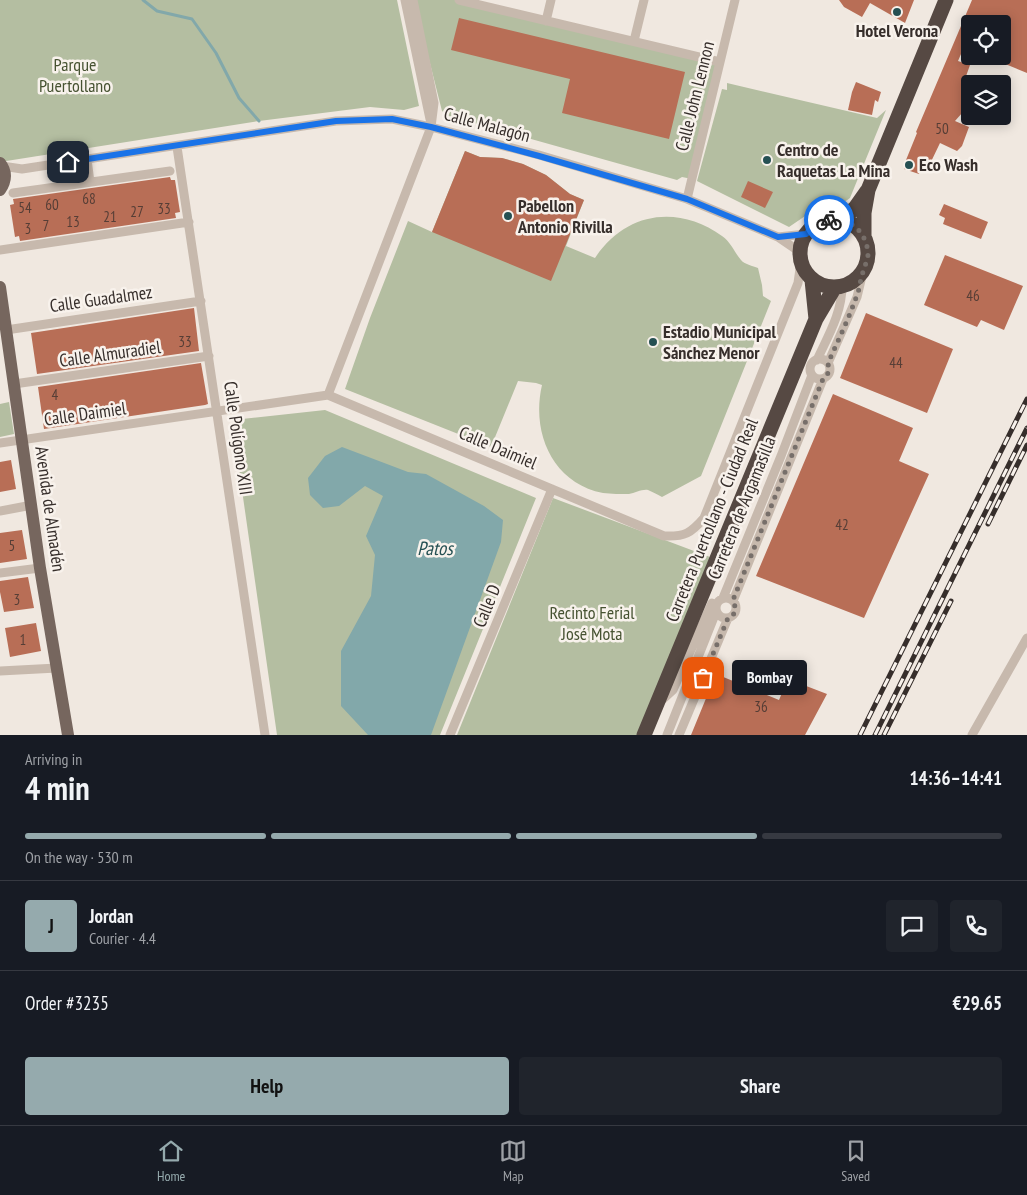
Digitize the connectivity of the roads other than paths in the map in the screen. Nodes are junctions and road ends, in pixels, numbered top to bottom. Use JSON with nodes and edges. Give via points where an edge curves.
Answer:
{"nodes":[{"id":1,"x":405,"y":0,"type":"edge"},
{"id":2,"x":413,"y":0,"type":"edge"},
{"id":3,"x":461,"y":0,"type":"edge"},
{"id":4,"x":551,"y":0,"type":"edge"},
{"id":5,"x":644,"y":0,"type":"edge"},
{"id":6,"x":735,"y":0,"type":"edge"},
{"id":7,"x":946,"y":0,"type":"edge"},
{"id":8,"x":546,"y":20,"type":"junction"},
{"id":9,"x":634,"y":41,"type":"junction"},
{"id":10,"x":720,"y":62,"type":"junction"},
{"id":11,"x":431,"y":127,"type":"junction"},
{"id":12,"x":177,"y":146,"type":"junction"},
{"id":13,"x":87,"y":159,"type":"junction"},
{"id":14,"x":170,"y":170,"type":"dead end"},
{"id":15,"x":2,"y":174,"type":"edge"},
{"id":16,"x":90,"y":182,"type":"junction"},
{"id":17,"x":868,"y":190,"type":"junction"},
{"id":18,"x":13,"y":193,"type":"dead end"},
{"id":19,"x":687,"y":199,"type":"junction"},
{"id":20,"x":840,"y":220,"type":"junction"},
{"id":21,"x":189,"y":222,"type":"junction"},
{"id":22,"x":806,"y":234,"type":"junction"},
{"id":23,"x":778,"y":237,"type":"junction"},
{"id":24,"x":864,"y":237,"type":"junction"},
{"id":25,"x":0,"y":250,"type":"edge"},
{"id":26,"x":800,"y":257,"type":"junction"},
{"id":27,"x":863,"y":272,"type":"junction"},
{"id":28,"x":812,"y":280,"type":"junction"},
{"id":29,"x":0,"y":287,"type":"edge"},
{"id":30,"x":839,"y":287,"type":"junction"},
{"id":31,"x":201,"y":301,"type":"junction"},
{"id":32,"x":816,"y":319,"type":"junction"},
{"id":33,"x":6,"y":330,"type":"junction"},
{"id":34,"x":209,"y":356,"type":"junction"},
{"id":35,"x":817,"y":360,"type":"junction"},
{"id":36,"x":828,"y":363,"type":"junction"},
{"id":37,"x":812,"y":375,"type":"junction"},
{"id":38,"x":823,"y":379,"type":"junction"},
{"id":39,"x":14,"y":384,"type":"junction"},
{"id":40,"x":328,"y":395,"type":"junction"},
{"id":41,"x":218,"y":411,"type":"junction"},
{"id":42,"x":23,"y":440,"type":"junction"},
{"id":43,"x":0,"y":443,"type":"edge"},
{"id":44,"x":552,"y":489,"type":"junction"},
{"id":45,"x":32,"y":506,"type":"junction"},
{"id":46,"x":0,"y":511,"type":"edge"},
{"id":47,"x":40,"y":568,"type":"junction"},
{"id":48,"x":0,"y":573,"type":"edge"},
{"id":49,"x":723,"y":598,"type":"junction"},
{"id":50,"x":733,"y":600,"type":"junction"},
{"id":51,"x":716,"y":609,"type":"junction"},
{"id":52,"x":728,"y":618,"type":"junction"},
{"id":53,"x":1027,"y":638,"type":"edge"},
{"id":54,"x":706,"y":640,"type":"junction"},
{"id":55,"x":717,"y":644,"type":"junction"},
{"id":56,"x":57,"y":668,"type":"junction"},
{"id":57,"x":0,"y":671,"type":"edge"},
{"id":58,"x":656,"y":707,"type":"junction"},
{"id":59,"x":68,"y":735,"type":"edge"},
{"id":60,"x":265,"y":735,"type":"edge"},
{"id":61,"x":450,"y":735,"type":"edge"},
{"id":62,"x":644,"y":735,"type":"edge"},
{"id":63,"x":667,"y":735,"type":"edge"},
{"id":64,"x":679,"y":735,"type":"edge"},
{"id":65,"x":972,"y":735,"type":"edge"}],
"edges":[{"from":1,"to":11,"type":"street"},
{"from":2,"to":11,"type":"street","via":[[434,103]]},
{"from":3,"to":8,"type":"street"},
{"from":4,"to":8,"type":"street"},
{"from":5,"to":9,"type":"street"},
{"from":6,"to":10,"type":"street","name":"Calle John Lennon"},
{"from":7,"to":17,"type":"highway"},
{"from":8,"to":9,"type":"street"},
{"from":9,"to":10,"type":"street"},
{"from":10,"to":19,"type":"street","name":"Calle John Lennon"},
{"from":11,"to":12,"type":"street","name":"Calle Malagón","via":[[392,119],[336,121]]},
{"from":11,"to":19,"type":"street","name":"Calle Malagón"},
{"from":11,"to":40,"type":"street"},
{"from":12,"to":13,"type":"street","name":"Calle Malagón"},
{"from":12,"to":21,"type":"street","name":"Calle Polígono XIII"},
{"from":13,"to":15,"type":"street","name":"Calle Malagón"},
{"from":13,"to":16,"type":"street"},
{"from":14,"to":16,"type":"street"},
{"from":16,"to":18,"type":"street"},
{"from":17,"to":20,"type":"highway"},
{"from":17,"to":24,"type":"highway"},
{"from":19,"to":23,"type":"street","name":"Calle Malagón"},
{"from":20,"to":22,"type":"highway","via":[[824,220]]},
{"from":20,"to":24,"type":"highway","via":[[852,224]]},
{"from":21,"to":25,"type":"street"},
{"from":21,"to":31,"type":"street","name":"Calle Polígono XIII"},
{"from":22,"to":23,"type":"street","name":"Calle Malagón"},
{"from":22,"to":26,"type":"highway"},
{"from":23,"to":26,"type":"street","name":"Calle Malagón"},
{"from":24,"to":27,"type":"highway","via":[[868,254]]},
{"from":26,"to":28,"type":"highway","via":[[805,272]]},
{"from":26,"to":44,"type":"street","name":"Calle Daimiel","via":[[798,283],[704,518],[693,530],[679,536],[664,536]]},
{"from":27,"to":30,"type":"highway"},
{"from":27,"to":36,"type":"street","via":[[857,296]]},
{"from":28,"to":30,"type":"highway","via":[[823,286]]},
{"from":28,"to":32,"type":"highway","name":"Carretera Puertollano - Ciudad Real"},
{"from":29,"to":33,"type":"main road","name":"Avenida de Almadén"},
{"from":30,"to":32,"type":"highway","name":"Carretera Puertollano - Ciudad Real"},
{"from":30,"to":35,"type":"street","via":[[842,300],[839,311]]},
{"from":31,"to":33,"type":"street","name":"Calle Guadalmez"},
{"from":31,"to":34,"type":"street","name":"Calle Polígono XIII"},
{"from":32,"to":58,"type":"highway","name":"Carretera Puertollano - Ciudad Real"},
{"from":33,"to":39,"type":"main road","name":"Avenida de Almadén"},
{"from":34,"to":39,"type":"street","name":"Calle Almuradiel"},
{"from":34,"to":41,"type":"street","name":"Calle Polígono XIII"},
{"from":35,"to":36,"type":"street"},
{"from":35,"to":37,"type":"street","via":[[811,366]]},
{"from":36,"to":38,"type":"street","via":[[829,372]]},
{"from":37,"to":38,"type":"street"},
{"from":37,"to":49,"type":"street","name":"Carretera de Argamasilla"},
{"from":38,"to":50,"type":"street","name":"Carretera de Argamasilla"},
{"from":39,"to":42,"type":"main road","name":"Avenida de Almadén"},
{"from":40,"to":41,"type":"street","name":"Calle Daimiel"},
{"from":40,"to":44,"type":"street","name":"Calle Daimiel"},
{"from":41,"to":42,"type":"street","name":"Calle Daimiel"},
{"from":41,"to":60,"type":"street","name":"Calle Polígono XIII"},
{"from":42,"to":43,"type":"street","name":"Calle Daimiel"},
{"from":42,"to":45,"type":"main road","name":"Avenida de Almadén"},
{"from":44,"to":61,"type":"street","name":"Calle D"},
{"from":45,"to":46,"type":"street"},
{"from":45,"to":47,"type":"main road","name":"Avenida de Almadén"},
{"from":47,"to":48,"type":"street"},
{"from":47,"to":56,"type":"main road","name":"Avenida de Almadén"},
{"from":49,"to":50,"type":"street","name":"Carretera de Argamasilla"},
{"from":49,"to":51,"type":"street","name":"Carretera de Argamasilla","via":[[717,602]]},
{"from":50,"to":52,"type":"street","name":"Carretera de Argamasilla","via":[[736,610]]},
{"from":51,"to":52,"type":"street","via":[[721,617]]},
{"from":51,"to":54,"type":"street","name":"Carretera de Argamasilla"},
{"from":51,"to":58,"type":"street","name":"Carretera de Argamasilla","via":[[711,605],[673,690]]},
{"from":52,"to":55,"type":"street","name":"Carretera de Argamasilla"},
{"from":53,"to":65,"type":"street"},
{"from":54,"to":55,"type":"street"},
{"from":54,"to":63,"type":"street","name":"Carretera de Argamasilla"},
{"from":55,"to":64,"type":"street","name":"Carretera de Argamasilla"},
{"from":56,"to":57,"type":"street"},
{"from":56,"to":59,"type":"main road","name":"Avenida de Almadén"},
{"from":58,"to":62,"type":"highway","name":"Carretera Puertollano - Ciudad Real"}]}
